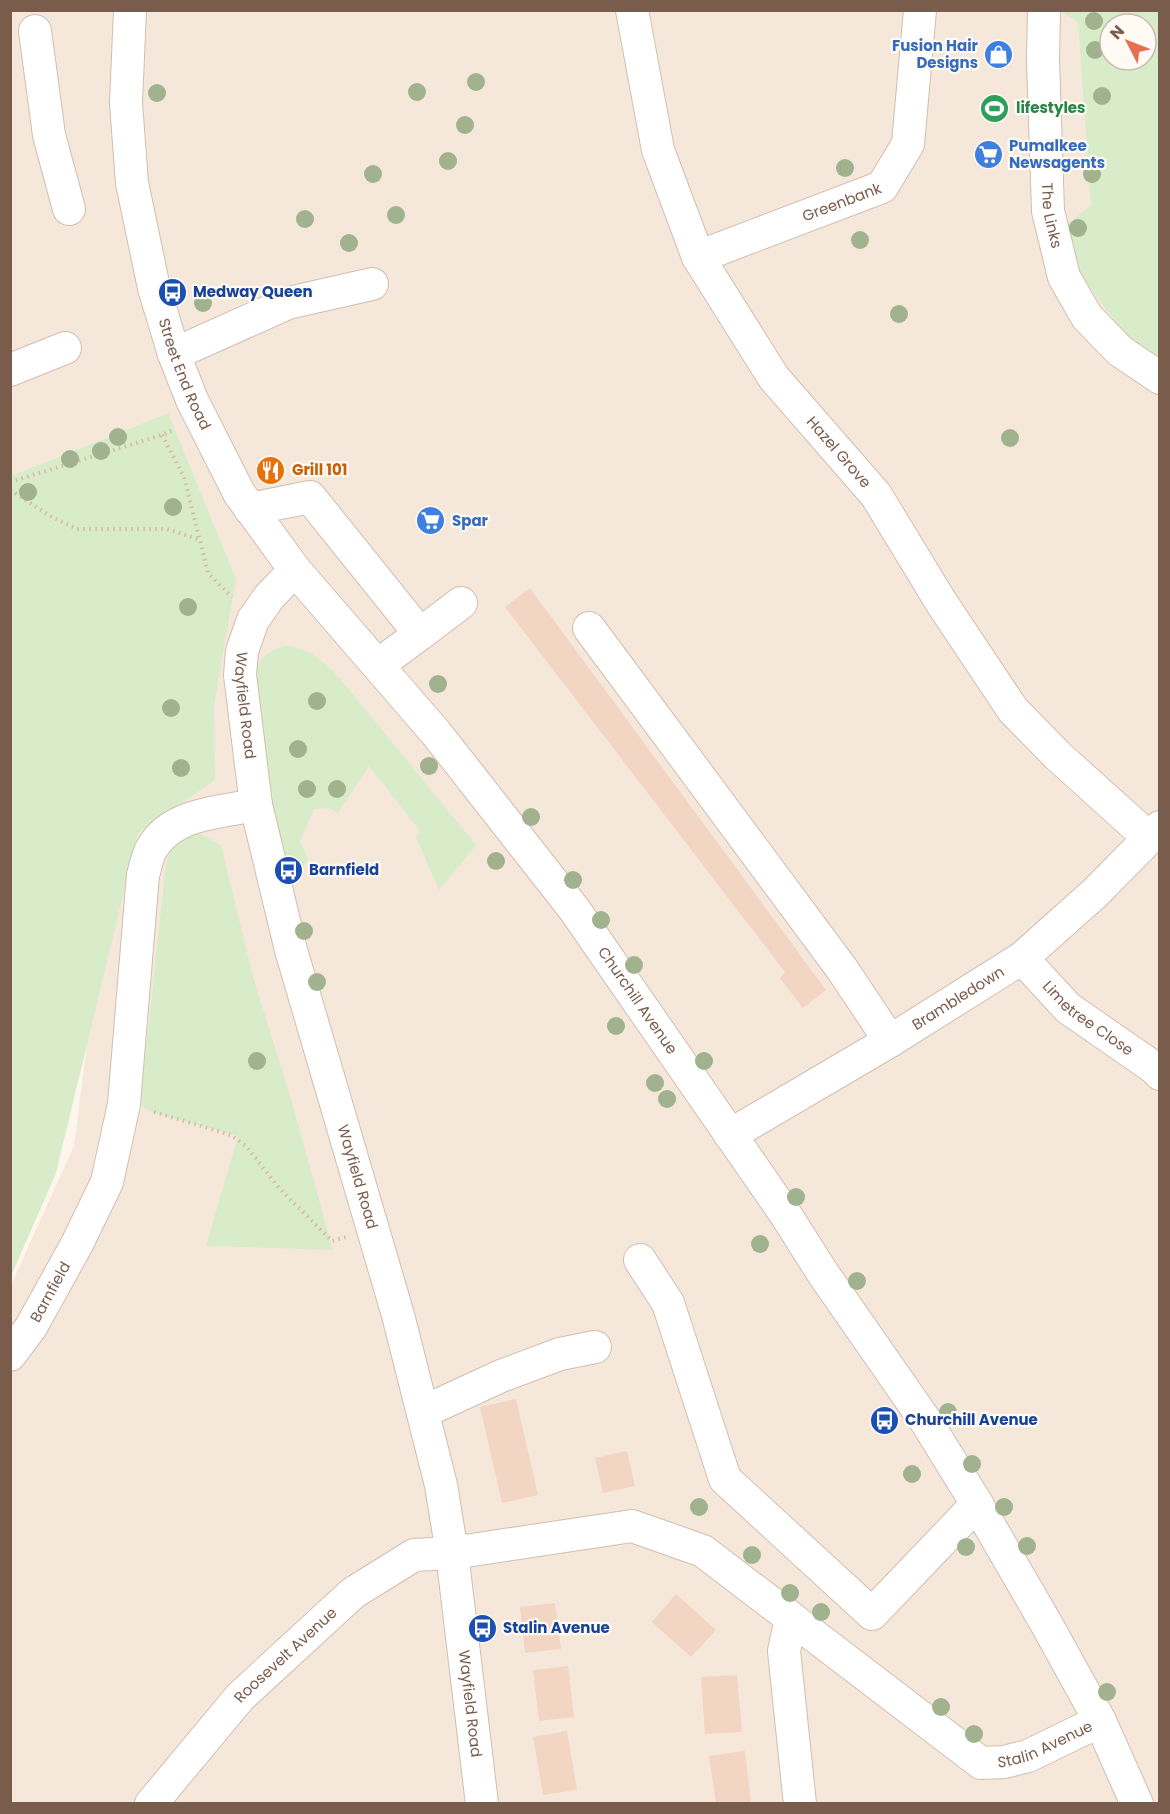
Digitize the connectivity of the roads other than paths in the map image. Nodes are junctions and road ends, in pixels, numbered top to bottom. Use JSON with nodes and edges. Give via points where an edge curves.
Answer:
{"nodes":[{"id":1,"x":130,"y":10,"type":"edge"},
{"id":2,"x":632,"y":10,"type":"edge"},
{"id":3,"x":920,"y":10,"type":"edge"},
{"id":4,"x":1044,"y":10,"type":"edge"},
{"id":5,"x":29,"y":24,"type":"edge"},
{"id":6,"x":69,"y":209,"type":"dead end"},
{"id":7,"x":698,"y":257,"type":"junction"},
{"id":8,"x":372,"y":284,"type":"dead end"},
{"id":9,"x":65,"y":348,"type":"dead end"},
{"id":10,"x":174,"y":354,"type":"junction"},
{"id":11,"x":10,"y":370,"type":"edge"},
{"id":12,"x":1160,"y":378,"type":"edge"},
{"id":13,"x":250,"y":509,"type":"junction"},
{"id":14,"x":295,"y":570,"type":"junction"},
{"id":15,"x":461,"y":603,"type":"dead end"},
{"id":16,"x":589,"y":628,"type":"dead end"},
{"id":17,"x":420,"y":634,"type":"junction"},
{"id":18,"x":378,"y":665,"type":"junction"},
{"id":19,"x":256,"y":805,"type":"junction"},
{"id":20,"x":1154,"y":832,"type":"edge"},
{"id":21,"x":1022,"y":958,"type":"junction"},
{"id":22,"x":890,"y":1041,"type":"junction"},
{"id":23,"x":1160,"y":1074,"type":"edge"},
{"id":24,"x":730,"y":1135,"type":"junction"},
{"id":25,"x":640,"y":1260,"type":"dead end"},
{"id":26,"x":596,"y":1347,"type":"dead end"},
{"id":27,"x":10,"y":1355,"type":"edge"},
{"id":28,"x":423,"y":1412,"type":"junction"},
{"id":29,"x":977,"y":1504,"type":"junction"},
{"id":30,"x":452,"y":1553,"type":"junction"},
{"id":31,"x":791,"y":1618,"type":"junction"},
{"id":32,"x":1100,"y":1721,"type":"junction"},
{"id":33,"x":151,"y":1803,"type":"edge"},
{"id":34,"x":482,"y":1803,"type":"edge"},
{"id":35,"x":800,"y":1803,"type":"edge"},
{"id":36,"x":1137,"y":1803,"type":"edge"}],
"edges":[{"from":1,"to":10,"type":"street","name":"Street End Road","via":[[126,103],[132,183],[154,288]]},
{"from":2,"to":7,"type":"street","name":"Hazel Grove","via":[[658,150]]},
{"from":3,"to":7,"type":"street","name":"Greenbank","via":[[908,144],[882,187]]},
{"from":4,"to":12,"type":"street","name":"The Links","via":[[1048,211],[1064,277],[1087,316],[1120,351]]},
{"from":5,"to":6,"type":"street","via":[[49,135]]},
{"from":7,"to":20,"type":"street","name":"Hazel Grove","via":[[774,378],[876,495],[940,602],[1013,710],[1057,754]]},
{"from":8,"to":10,"type":"street","via":[[288,303]]},
{"from":9,"to":11,"type":"street"},
{"from":10,"to":13,"type":"street","name":"Street End Road","via":[[199,417]]},
{"from":13,"to":14,"type":"street","name":"Street End Road"},
{"from":13,"to":17,"type":"street","via":[[310,497]]},
{"from":14,"to":18,"type":"street","name":"Churchill Avenue"},
{"from":14,"to":19,"type":"street","name":"Wayfield Road","via":[[253,620],[242,651],[240,675]]},
{"from":15,"to":17,"type":"street"},
{"from":16,"to":22,"type":"street","via":[[842,969]]},
{"from":17,"to":18,"type":"street"},
{"from":18,"to":24,"type":"street","name":"Churchill Avenue","via":[[574,909]]},
{"from":19,"to":27,"type":"street","name":"Barnfield","via":[[191,818],[170,828],[152,848],[143,874],[124,1104],[107,1182],[72,1254],[31,1327]]},
{"from":19,"to":28,"type":"street","name":"Wayfield Road","via":[[291,950]]},
{"from":20,"to":21,"type":"street","name":"Brambledown"},
{"from":21,"to":22,"type":"street","name":"Brambledown"},
{"from":21,"to":23,"type":"street","name":"Limetree Close","via":[[1068,1008]]},
{"from":22,"to":24,"type":"street","name":"Brambledown"},
{"from":24,"to":29,"type":"street","name":"Churchill Avenue","via":[[927,1423]]},
{"from":25,"to":29,"type":"street","via":[[668,1303],[725,1479],[872,1614]]},
{"from":26,"to":28,"type":"street","via":[[560,1354]]},
{"from":28,"to":30,"type":"street","name":"Wayfield Road"},
{"from":29,"to":32,"type":"street","name":"Churchill Avenue"},
{"from":30,"to":31,"type":"street","name":"Stalin Avenue","via":[[632,1526],[703,1551]]},
{"from":30,"to":33,"type":"street","name":"Roosevelt Avenue","via":[[414,1555],[353,1593],[240,1697]]},
{"from":30,"to":34,"type":"street","name":"Wayfield Road"},
{"from":31,"to":32,"type":"street","name":"Stalin Avenue","via":[[981,1763],[1028,1756]]},
{"from":31,"to":35,"type":"street","via":[[784,1651]]},
{"from":32,"to":36,"type":"street","name":"Churchill Avenue"}]}
